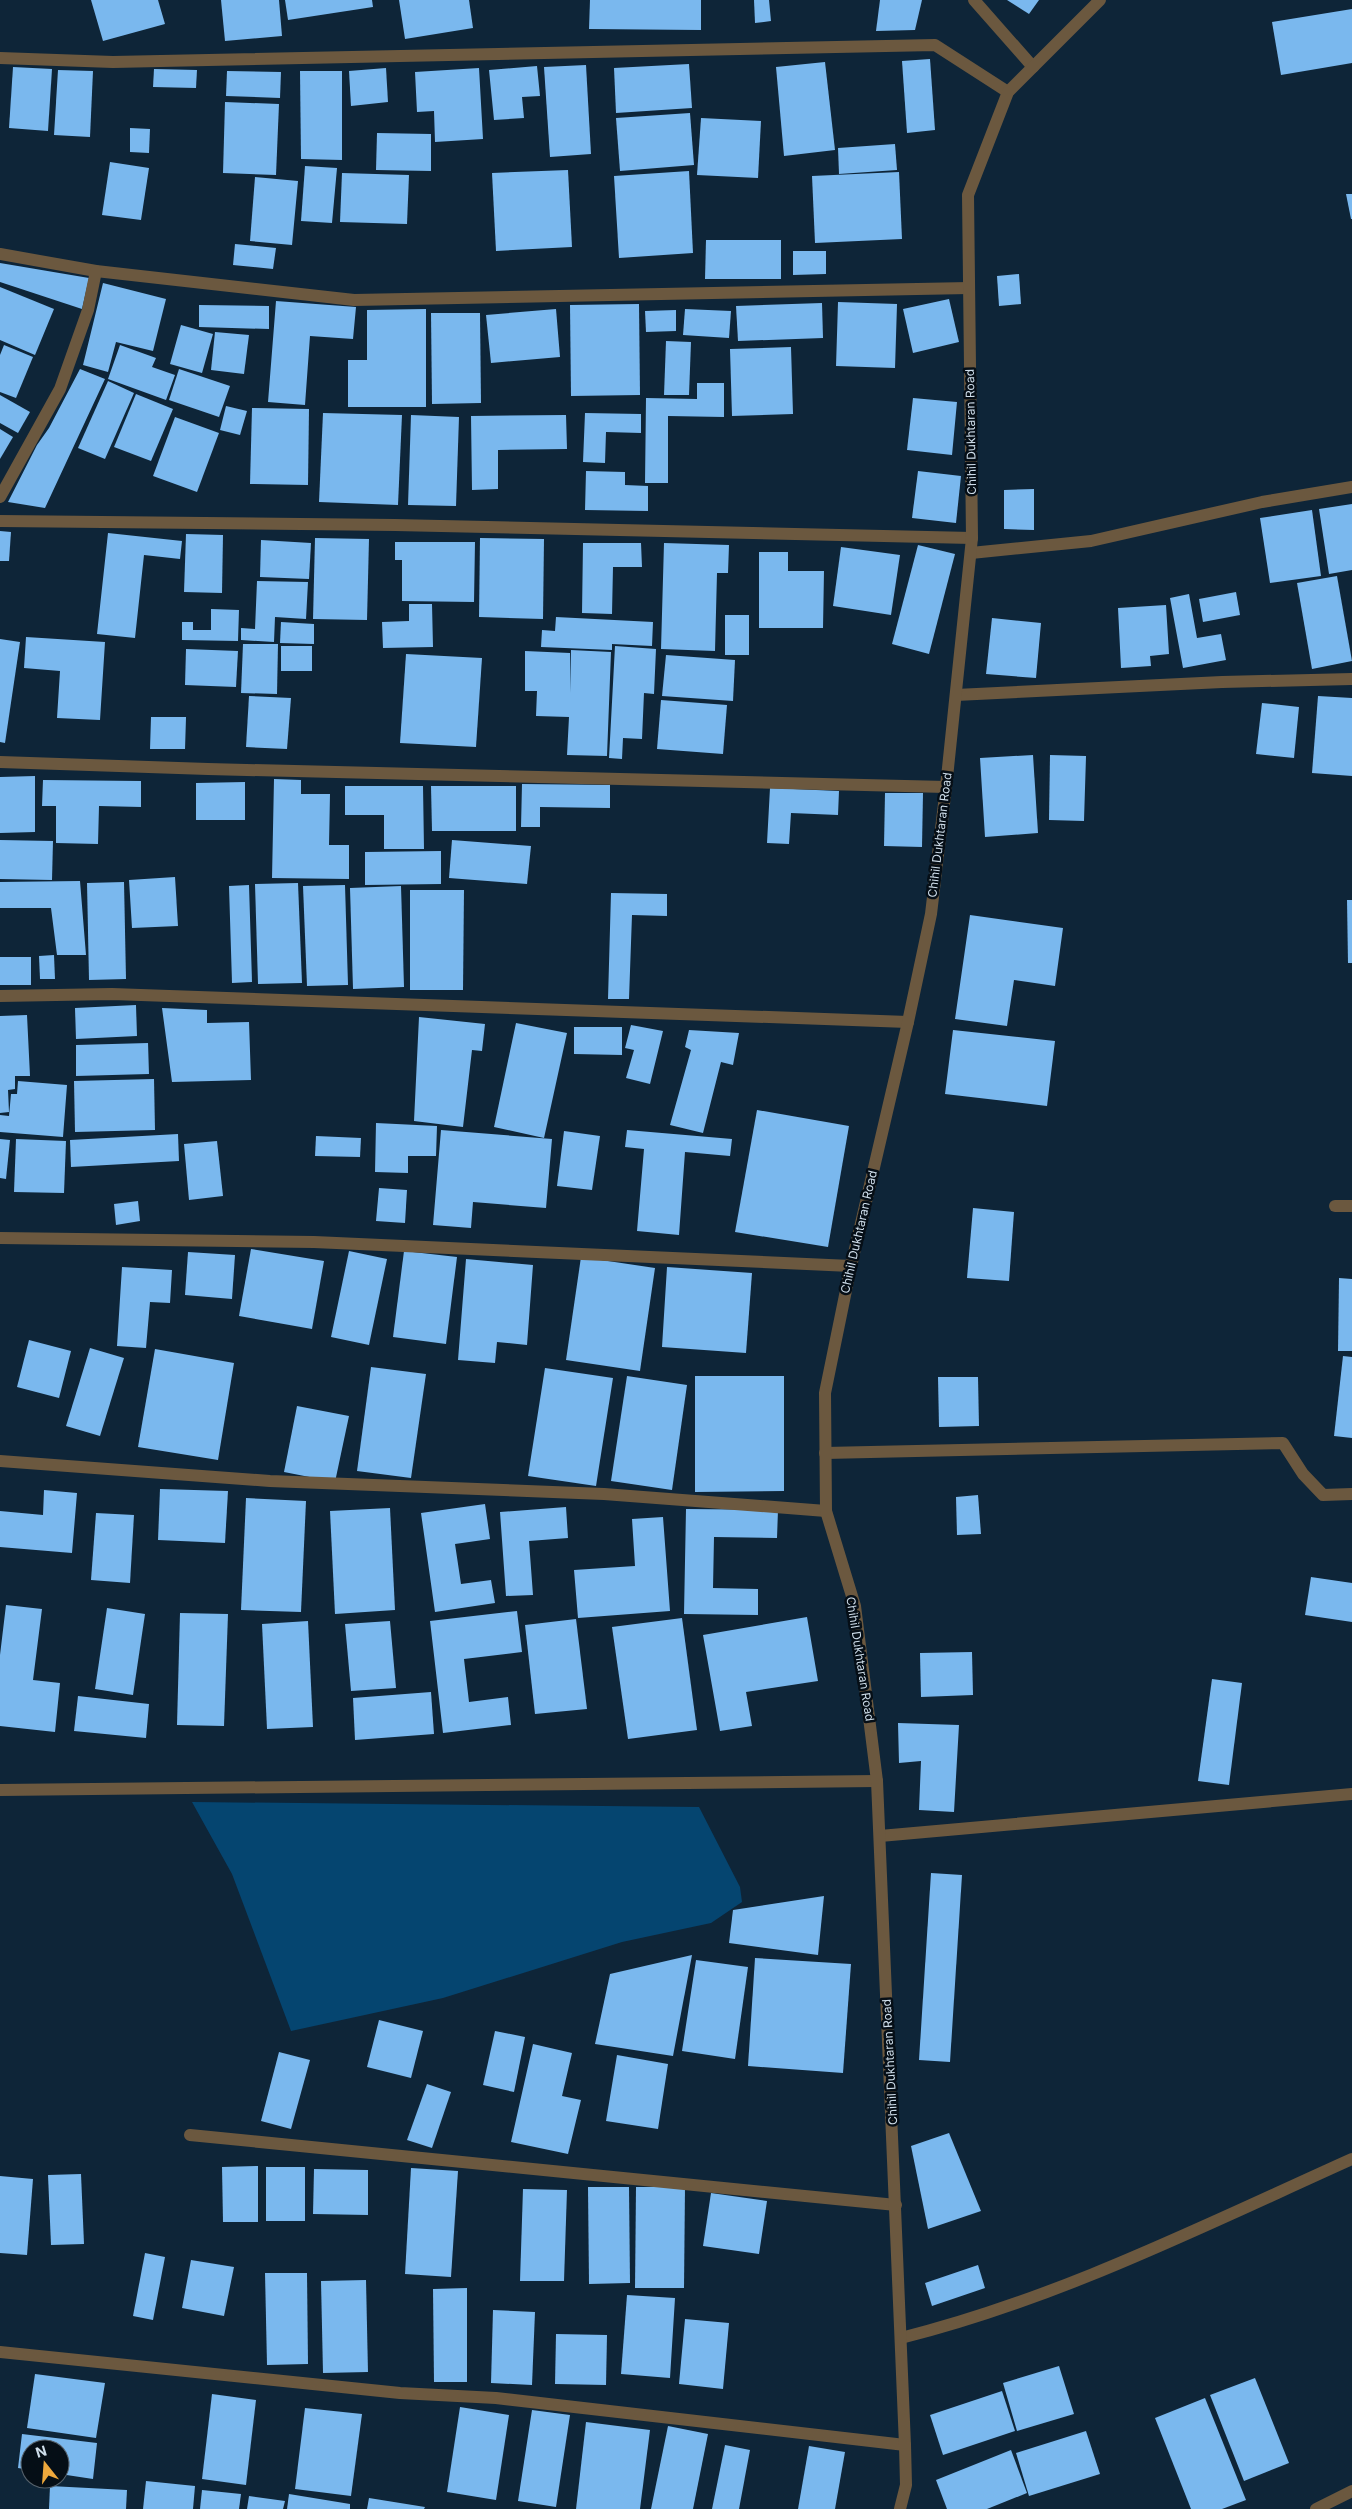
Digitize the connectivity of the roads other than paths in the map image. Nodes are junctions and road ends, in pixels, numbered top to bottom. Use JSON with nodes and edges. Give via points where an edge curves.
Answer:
{"nodes":[{"id":1,"x":974,"y":0,"type":"edge"},
{"id":2,"x":1100,"y":0,"type":"edge"},
{"id":3,"x":0,"y":58,"type":"edge"},
{"id":4,"x":1033,"y":67,"type":"junction"},
{"id":5,"x":1008,"y":92,"type":"junction"},
{"id":6,"x":0,"y":254,"type":"edge"},
{"id":7,"x":96,"y":271,"type":"junction"},
{"id":8,"x":969,"y":288,"type":"junction"},
{"id":9,"x":1352,"y":487,"type":"edge"},
{"id":10,"x":0,"y":497,"type":"edge"},
{"id":11,"x":0,"y":521,"type":"edge"},
{"id":12,"x":972,"y":538,"type":"junction"},
{"id":13,"x":971,"y":553,"type":"junction"},
{"id":14,"x":1352,"y":679,"type":"edge"},
{"id":15,"x":956,"y":695,"type":"junction"},
{"id":16,"x":0,"y":762,"type":"edge"},
{"id":17,"x":946,"y":786,"type":"junction"},
{"id":18,"x":0,"y":996,"type":"edge"},
{"id":19,"x":908,"y":1022,"type":"junction"},
{"id":20,"x":1334,"y":1206,"type":"dead end"},
{"id":21,"x":1352,"y":1206,"type":"edge"},
{"id":22,"x":0,"y":1238,"type":"edge"},
{"id":23,"x":851,"y":1266,"type":"junction"},
{"id":24,"x":825,"y":1452,"type":"junction"},
{"id":25,"x":0,"y":1461,"type":"edge"},
{"id":26,"x":1352,"y":1494,"type":"edge"},
{"id":27,"x":826,"y":1511,"type":"junction"},
{"id":28,"x":878,"y":1781,"type":"junction"},
{"id":29,"x":0,"y":1790,"type":"edge"},
{"id":30,"x":1352,"y":1794,"type":"edge"},
{"id":31,"x":880,"y":1836,"type":"junction"},
{"id":32,"x":190,"y":2135,"type":"dead end"},
{"id":33,"x":1352,"y":2159,"type":"edge"},
{"id":34,"x":896,"y":2205,"type":"junction"},
{"id":35,"x":901,"y":2338,"type":"junction"},
{"id":36,"x":0,"y":2352,"type":"edge"},
{"id":37,"x":905,"y":2445,"type":"junction"},
{"id":38,"x":1352,"y":2491,"type":"edge"},
{"id":39,"x":900,"y":2509,"type":"edge"},
{"id":40,"x":1316,"y":2509,"type":"edge"}],
"edges":[{"from":1,"to":4,"type":"street"},
{"from":2,"to":4,"type":"street","name":"Chihil Dukhtaran Road"},
{"from":3,"to":5,"type":"street","via":[[113,62],[935,45]]},
{"from":4,"to":5,"type":"street","name":"Chihil Dukhtaran Road"},
{"from":5,"to":8,"type":"street","name":"Chihil Dukhtaran Road","via":[[968,195]]},
{"from":6,"to":7,"type":"street"},
{"from":7,"to":8,"type":"street","via":[[354,300]]},
{"from":7,"to":10,"type":"street","via":[[88,310],[60,389]]},
{"from":8,"to":12,"type":"street","name":"Chihil Dukhtaran Road"},
{"from":9,"to":13,"type":"street","via":[[1262,502],[1091,540]]},
{"from":11,"to":12,"type":"street"},
{"from":12,"to":13,"type":"street","name":"Chihil Dukhtaran Road"},
{"from":13,"to":15,"type":"street","name":"Chihil Dukhtaran Road"},
{"from":14,"to":15,"type":"street"},
{"from":15,"to":17,"type":"street","name":"Chihil Dukhtaran Road"},
{"from":16,"to":17,"type":"street","via":[[208,770]]},
{"from":17,"to":19,"type":"street","name":"Chihil Dukhtaran Road","via":[[931,914]]},
{"from":18,"to":19,"type":"street","via":[[112,994]]},
{"from":19,"to":23,"type":"street","name":"Chihil Dukhtaran Road"},
{"from":20,"to":21,"type":"street"},
{"from":22,"to":23,"type":"street","via":[[314,1242]]},
{"from":23,"to":24,"type":"street","name":"Chihil Dukhtaran Road","via":[[824,1393]]},
{"from":24,"to":26,"type":"street","via":[[1283,1443],[1303,1474],[1323,1494]]},
{"from":24,"to":27,"type":"street","name":"Chihil Dukhtaran Road"},
{"from":25,"to":27,"type":"street","via":[[270,1481],[604,1494]]},
{"from":27,"to":28,"type":"street","name":"Chihil Dukhtaran Road","via":[[855,1606]]},
{"from":28,"to":29,"type":"street"},
{"from":28,"to":31,"type":"street","name":"Chihil Dukhtaran Road"},
{"from":30,"to":31,"type":"street"},
{"from":31,"to":34,"type":"street","name":"Chihil Dukhtaran Road"},
{"from":32,"to":34,"type":"street"},
{"from":33,"to":35,"type":"street","via":[[1127,2260],[957,2324]]},
{"from":34,"to":35,"type":"street","name":"Chihil Dukhtaran Road"},
{"from":35,"to":37,"type":"street","name":"Chihil Dukhtaran Road"},
{"from":36,"to":37,"type":"street","via":[[400,2393],[496,2398]]},
{"from":37,"to":39,"type":"street","name":"Chihil Dukhtaran Road","via":[[906,2485]]},
{"from":38,"to":40,"type":"street"}]}
